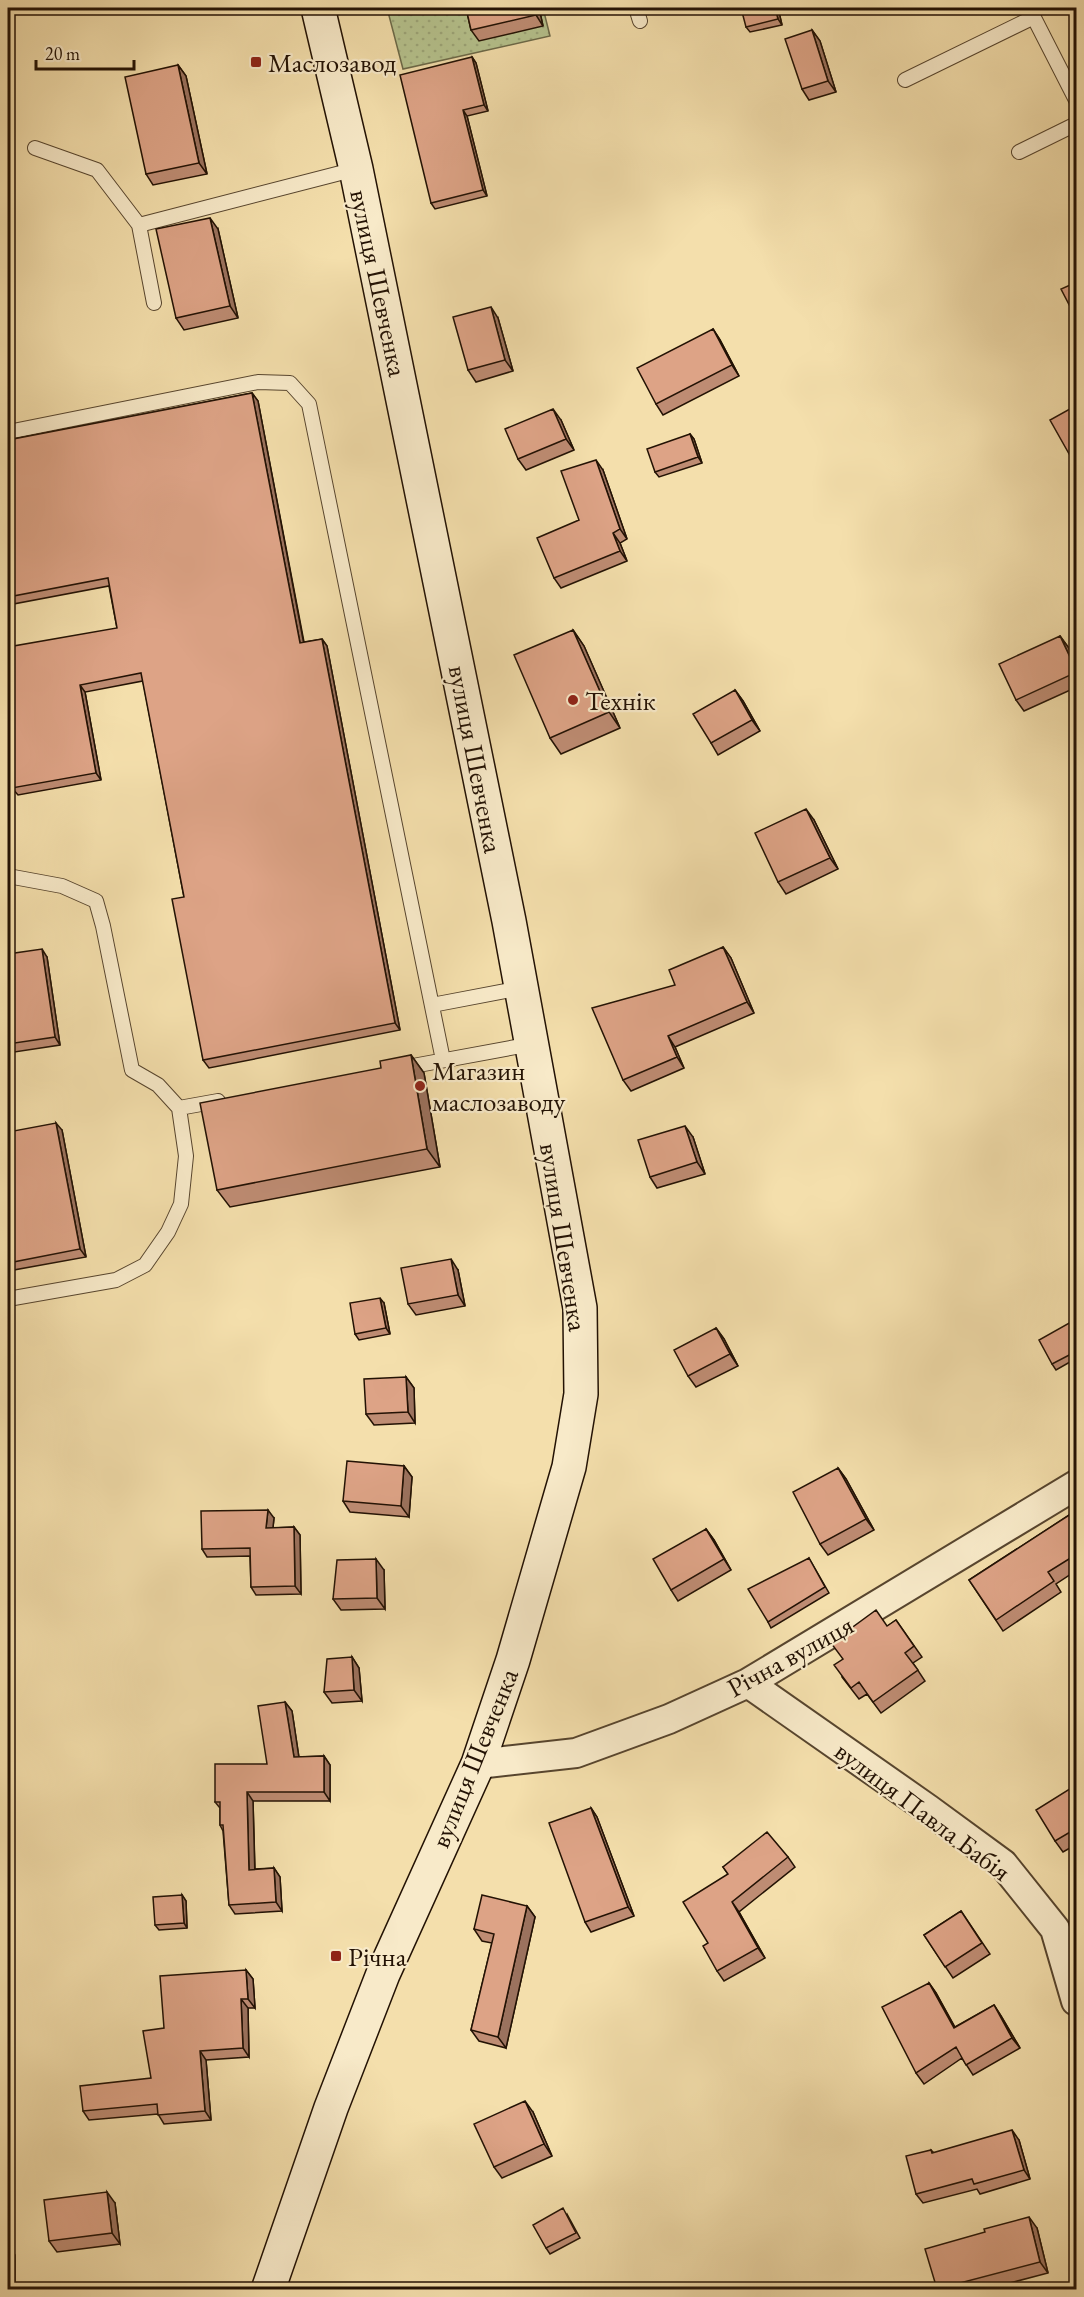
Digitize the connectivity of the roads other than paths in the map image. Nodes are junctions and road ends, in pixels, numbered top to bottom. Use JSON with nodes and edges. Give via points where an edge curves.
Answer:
{"nodes":[{"id":1,"x":318,"y":8,"type":"edge"},
{"id":2,"x":1031,"y":12,"type":"edge"},
{"id":3,"x":905,"y":80,"type":"dead end"},
{"id":4,"x":1077,"y":100,"type":"edge"},
{"id":5,"x":1077,"y":124,"type":"edge"},
{"id":6,"x":35,"y":148,"type":"dead end"},
{"id":7,"x":1019,"y":152,"type":"dead end"},
{"id":8,"x":356,"y":169,"type":"junction"},
{"id":9,"x":139,"y":225,"type":"junction"},
{"id":10,"x":154,"y":303,"type":"dead end"},
{"id":11,"x":8,"y":432,"type":"edge"},
{"id":12,"x":8,"y":876,"type":"edge"},
{"id":13,"x":521,"y":988,"type":"junction"},
{"id":14,"x":432,"y":1005,"type":"junction"},
{"id":15,"x":532,"y":1044,"type":"junction"},
{"id":16,"x":443,"y":1060,"type":"junction"},
{"id":17,"x":386,"y":1071,"type":"edge"},
{"id":18,"x":236,"y":1098,"type":"edge"},
{"id":19,"x":179,"y":1108,"type":"junction"},
{"id":20,"x":8,"y":1299,"type":"edge"},
{"id":21,"x":1077,"y":1485,"type":"edge"},
{"id":22,"x":748,"y":1683,"type":"junction"},
{"id":23,"x":478,"y":1764,"type":"junction"},
{"id":24,"x":1077,"y":2001,"type":"edge"},
{"id":25,"x":268,"y":2289,"type":"edge"}],
"edges":[{"from":1,"to":8,"type":"street","name":"вулиця Шевченка"},
{"from":2,"to":3,"type":"lane"},
{"from":2,"to":4,"type":"lane"},
{"from":5,"to":7,"type":"lane"},
{"from":6,"to":9,"type":"lane","via":[[97,170]]},
{"from":8,"to":9,"type":"lane"},
{"from":8,"to":13,"type":"street","name":"вулиця Шевченка"},
{"from":9,"to":10,"type":"lane"},
{"from":11,"to":14,"type":"lane","via":[[258,382],[290,382],[309,404]]},
{"from":12,"to":19,"type":"lane","via":[[62,886],[96,901],[132,1070],[158,1085]]},
{"from":13,"to":14,"type":"lane"},
{"from":13,"to":15,"type":"street","name":"вулиця Шевченка"},
{"from":14,"to":16,"type":"lane"},
{"from":15,"to":16,"type":"lane"},
{"from":15,"to":23,"type":"street","name":"вулиця Шевченка","via":[[580,1308],[581,1394],[569,1467]]},
{"from":16,"to":17,"type":"lane"},
{"from":18,"to":19,"type":"lane"},
{"from":19,"to":20,"type":"lane","via":[[186,1156],[181,1204],[168,1232],[145,1265],[116,1280]]},
{"from":21,"to":22,"type":"street","name":"Річна вулиця"},
{"from":22,"to":23,"type":"street","name":"Річна вулиця","via":[[669,1719],[576,1753]]},
{"from":22,"to":24,"type":"street","name":"вулиця Павла Бабія","via":[[1003,1864],[1055,1929]]},
{"from":23,"to":25,"type":"street","name":"вулиця Шевченка","via":[[382,1974]]}]}
